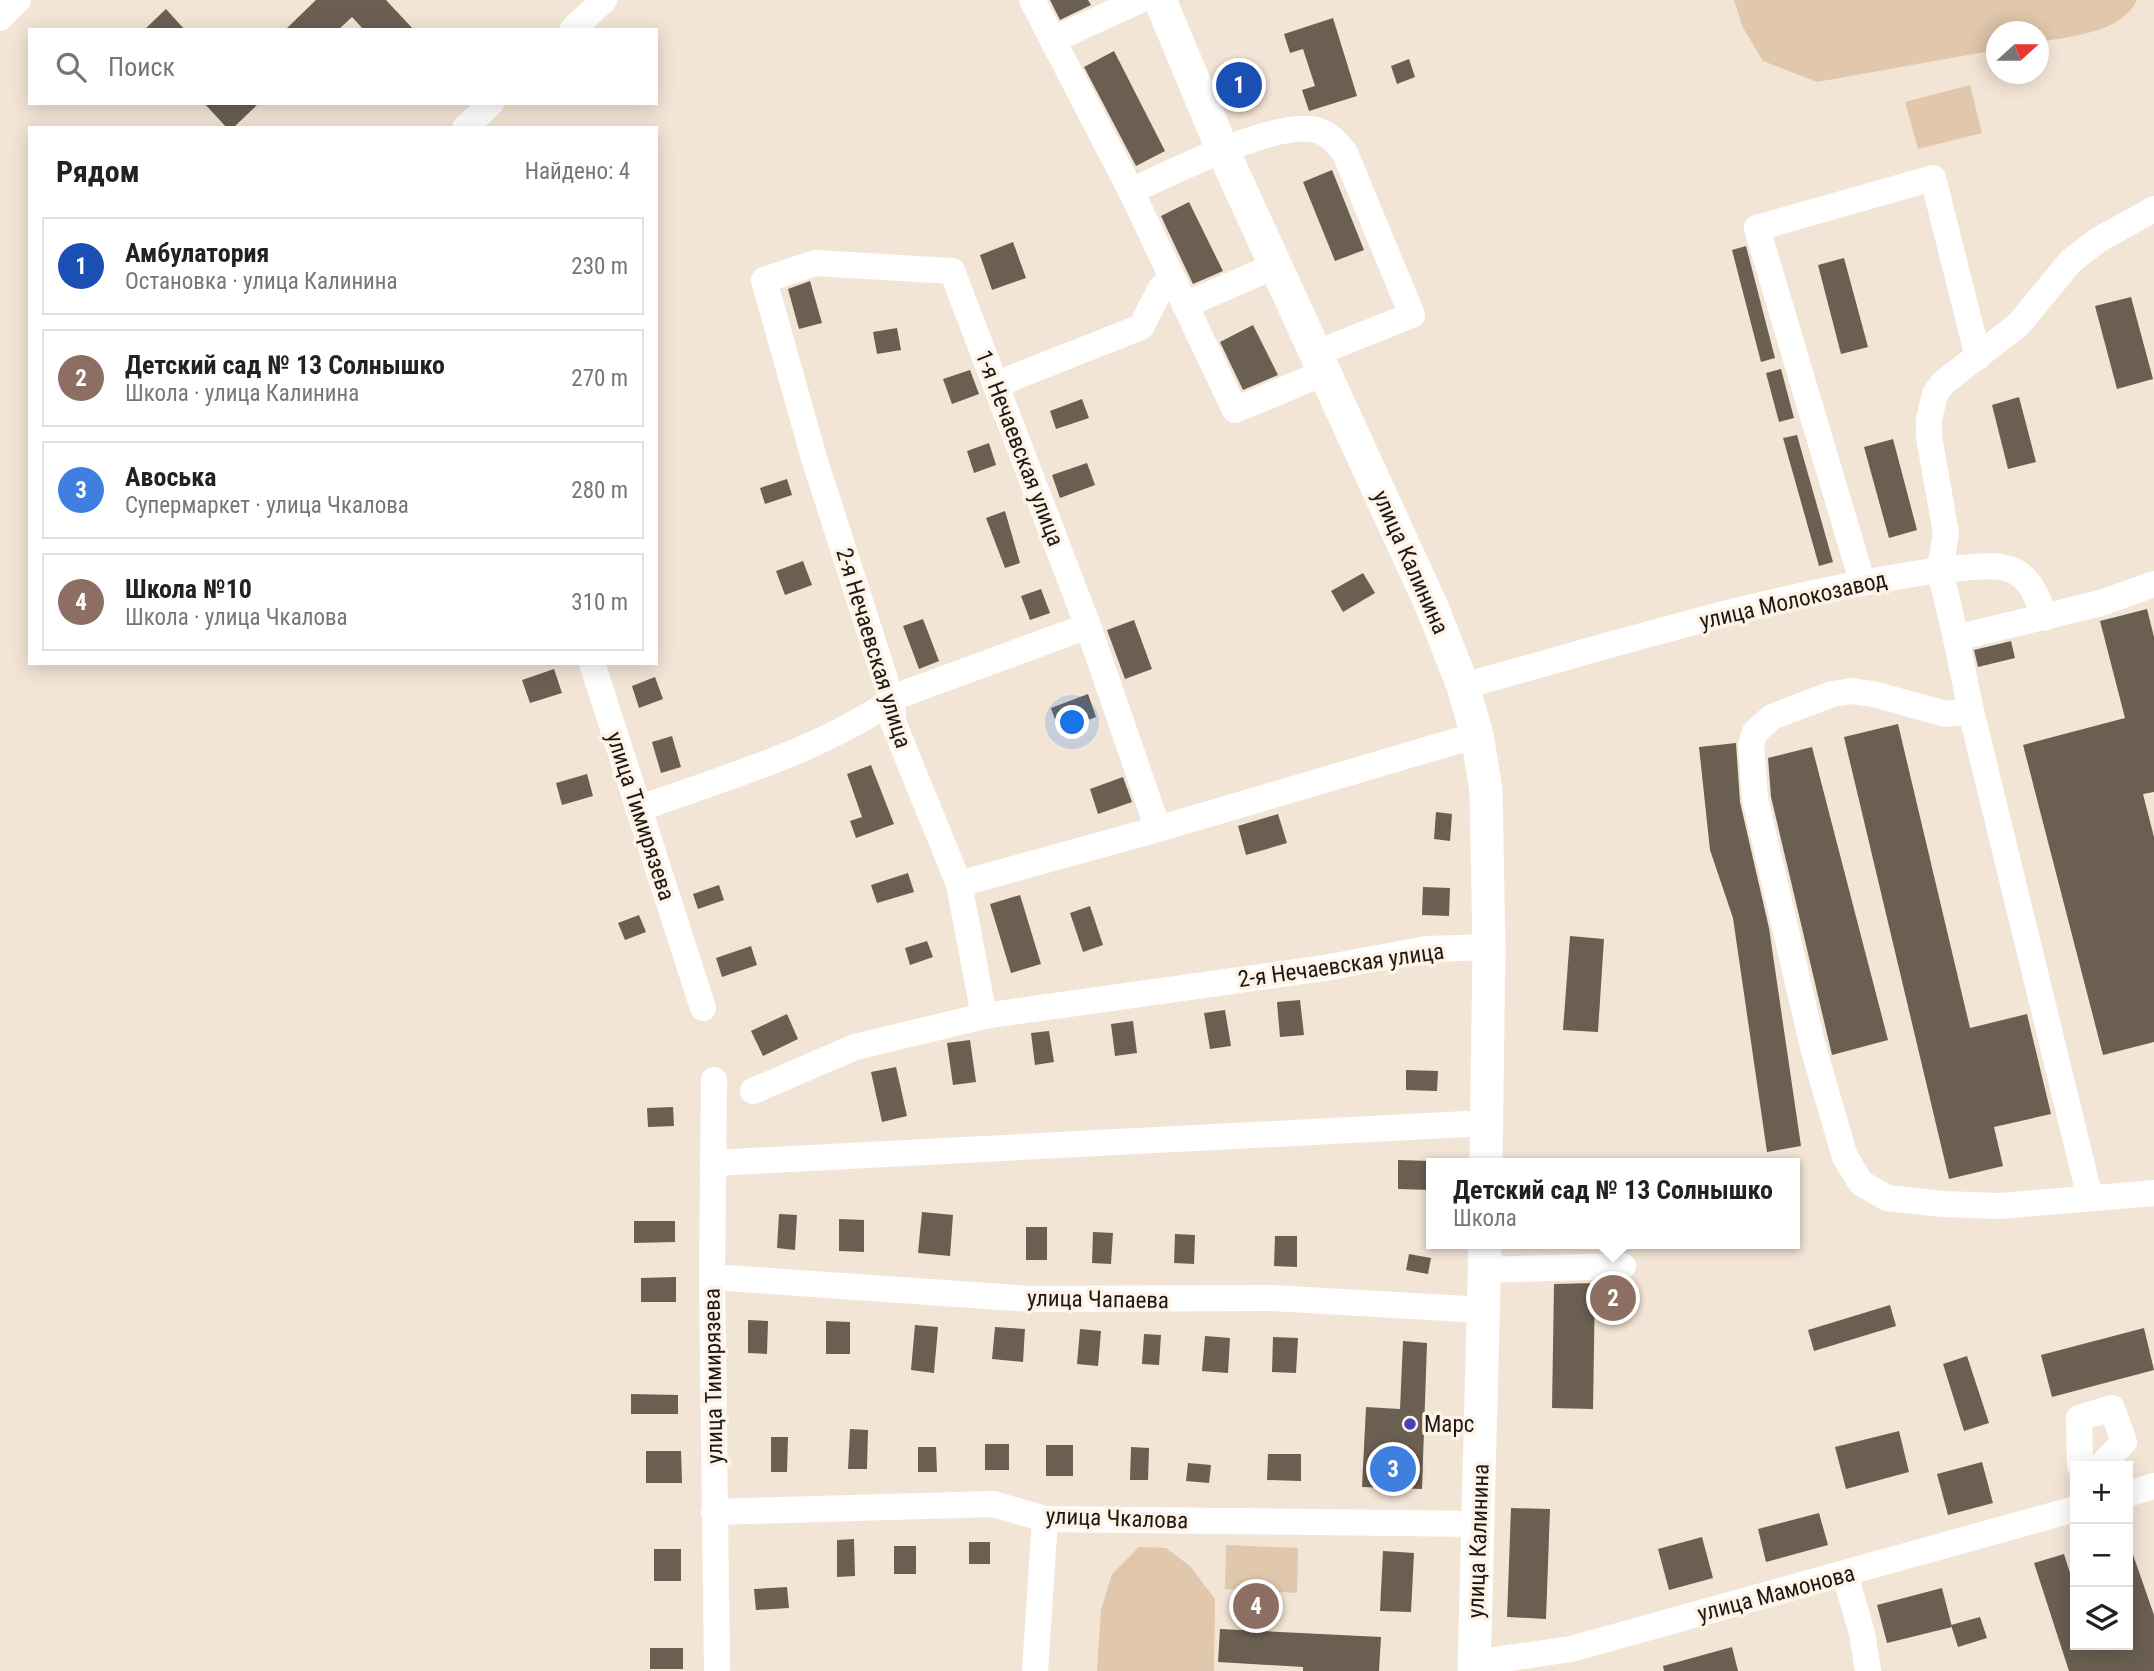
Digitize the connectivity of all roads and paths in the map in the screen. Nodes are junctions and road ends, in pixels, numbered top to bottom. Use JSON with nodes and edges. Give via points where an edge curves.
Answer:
{"nodes":[{"id":1,"x":18,"y":0,"type":"edge"},
{"id":2,"x":604,"y":0,"type":"edge"},
{"id":3,"x":1032,"y":0,"type":"edge"},
{"id":4,"x":1140,"y":0,"type":"edge"},
{"id":5,"x":1160,"y":0,"type":"edge"},
{"id":6,"x":0,"y":18,"type":"edge"},
{"id":7,"x":574,"y":28,"type":"edge"},
{"id":8,"x":1053,"y":40,"type":"junction"},
{"id":9,"x":489,"y":105,"type":"edge"},
{"id":10,"x":467,"y":126,"type":"edge"},
{"id":11,"x":1223,"y":151,"type":"junction"},
{"id":12,"x":1130,"y":191,"type":"junction"},
{"id":13,"x":2154,"y":209,"type":"edge"},
{"id":14,"x":1277,"y":265,"type":"junction"},
{"id":15,"x":952,"y":271,"type":"joint"},
{"id":16,"x":1172,"y":279,"type":"junction"},
{"id":17,"x":1185,"y":304,"type":"junction"},
{"id":18,"x":1978,"y":357,"type":"junction"},
{"id":19,"x":1322,"y":363,"type":"junction"},
{"id":20,"x":997,"y":384,"type":"junction"},
{"id":21,"x":1940,"y":570,"type":"junction"},
{"id":22,"x":1862,"y":581,"type":"junction"},
{"id":23,"x":2154,"y":584,"type":"edge"},
{"id":24,"x":2044,"y":618,"type":"junction"},
{"id":25,"x":1087,"y":626,"type":"junction"},
{"id":26,"x":1956,"y":638,"type":"junction"},
{"id":27,"x":593,"y":665,"type":"edge"},
{"id":28,"x":1463,"y":686,"type":"junction"},
{"id":29,"x":892,"y":701,"type":"junction"},
{"id":30,"x":1971,"y":711,"type":"junction"},
{"id":31,"x":1477,"y":735,"type":"junction"},
{"id":32,"x":638,"y":809,"type":"junction"},
{"id":33,"x":1158,"y":829,"type":"junction"},
{"id":34,"x":959,"y":884,"type":"junction"},
{"id":35,"x":1489,"y":947,"type":"junction"},
{"id":36,"x":703,"y":1008,"type":"dead end"},
{"id":37,"x":984,"y":1016,"type":"junction"},
{"id":38,"x":714,"y":1080,"type":"dead end"},
{"id":39,"x":753,"y":1091,"type":"dead end"},
{"id":40,"x":1486,"y":1124,"type":"junction"},
{"id":41,"x":1486,"y":1158,"type":"edge"},
{"id":42,"x":713,"y":1163,"type":"junction"},
{"id":43,"x":2154,"y":1193,"type":"edge"},
{"id":44,"x":2090,"y":1198,"type":"junction"},
{"id":45,"x":1485,"y":1257,"type":"edge"},
{"id":46,"x":1623,"y":1266,"type":"dead end"},
{"id":47,"x":712,"y":1277,"type":"junction"},
{"id":48,"x":1484,"y":1310,"type":"junction"},
{"id":49,"x":2080,"y":1461,"type":"edge"},
{"id":50,"x":2106,"y":1461,"type":"edge"},
{"id":51,"x":2154,"y":1486,"type":"edge"},
{"id":52,"x":2133,"y":1492,"type":"edge"},
{"id":53,"x":2070,"y":1511,"type":"edge"},
{"id":54,"x":714,"y":1512,"type":"junction"},
{"id":55,"x":1045,"y":1518,"type":"junction"},
{"id":56,"x":1480,"y":1524,"type":"junction"},
{"id":57,"x":1845,"y":1575,"type":"junction"},
{"id":58,"x":1474,"y":1667,"type":"edge"},
{"id":59,"x":717,"y":1671,"type":"edge"},
{"id":60,"x":1035,"y":1671,"type":"edge"},
{"id":61,"x":1868,"y":1671,"type":"edge"}],
"edges":[{"from":1,"to":6,"type":"street"},
{"from":2,"to":7,"type":"street"},
{"from":3,"to":8,"type":"street"},
{"from":4,"to":8,"type":"street"},
{"from":5,"to":11,"type":"main road","name":"улица Калинина"},
{"from":8,"to":12,"type":"street"},
{"from":9,"to":10,"type":"street"},
{"from":11,"to":12,"type":"street"},
{"from":11,"to":14,"type":"main road","name":"улица Калинина"},
{"from":11,"to":19,"type":"street","via":[[1294,128],[1332,136],[1345,153],[1412,315]]},
{"from":12,"to":16,"type":"street"},
{"from":13,"to":18,"type":"street","via":[[2071,261],[2018,325]]},
{"from":14,"to":17,"type":"street"},
{"from":14,"to":19,"type":"main road","name":"улица Калинина"},
{"from":15,"to":20,"type":"street","name":"1-я Нечаевская улица"},
{"from":15,"to":29,"type":"street","name":"2-я Нечаевская улица","via":[[815,263],[764,279]]},
{"from":16,"to":17,"type":"street"},
{"from":16,"to":20,"type":"street","via":[[1161,288],[1141,327]]},
{"from":17,"to":19,"type":"street","via":[[1235,410]]},
{"from":18,"to":21,"type":"street","via":[[1943,383],[1930,405],[1929,437],[1946,533]]},
{"from":18,"to":22,"type":"street","via":[[1933,178],[1757,228]]},
{"from":19,"to":28,"type":"main road","name":"улица Калинина"},
{"from":20,"to":25,"type":"street","name":"1-я Нечаевская улица"},
{"from":21,"to":22,"type":"street","name":"улица Молокозавод"},
{"from":21,"to":24,"type":"street","name":"улица Молокозавод","via":[[2015,568],[2033,586]]},
{"from":21,"to":26,"type":"street"},
{"from":22,"to":28,"type":"street","name":"улица Молокозавод","via":[[1768,602]]},
{"from":23,"to":24,"type":"street"},
{"from":24,"to":26,"type":"street"},
{"from":25,"to":29,"type":"street"},
{"from":25,"to":33,"type":"street","name":"1-я Нечаевская улица"},
{"from":26,"to":30,"type":"street"},
{"from":27,"to":32,"type":"street","name":"улица Тимирязева"},
{"from":28,"to":31,"type":"main road","name":"улица Калинина"},
{"from":29,"to":32,"type":"street","via":[[804,748]]},
{"from":29,"to":34,"type":"street","name":"2-я Нечаевская улица","via":[[893,722]]},
{"from":30,"to":44,"type":"street"},
{"from":30,"to":44,"type":"street","via":[[1946,714],[1853,691],[1832,694],[1772,717],[1755,732],[1750,760],[1755,799],[1813,1047],[1845,1157],[1873,1193],[1943,1205],[1999,1206]]},
{"from":31,"to":33,"type":"street"},
{"from":31,"to":35,"type":"main road","name":"улица Калинина","via":[[1486,790]]},
{"from":32,"to":36,"type":"street","name":"улица Тимирязева"},
{"from":33,"to":34,"type":"street"},
{"from":34,"to":37,"type":"street","name":"2-я Нечаевская улица"},
{"from":35,"to":37,"type":"street","name":"2-я Нечаевская улица","via":[[1427,949]]},
{"from":35,"to":40,"type":"main road","name":"улица Калинина"},
{"from":37,"to":39,"type":"street","name":"2-я Нечаевская улица","via":[[855,1047]]},
{"from":38,"to":42,"type":"street","name":"улица Тимирязева"},
{"from":40,"to":41,"type":"main road","name":"улица Калинина"},
{"from":40,"to":42,"type":"street"},
{"from":42,"to":47,"type":"street","name":"улица Тимирязева"},
{"from":43,"to":44,"type":"street"},
{"from":45,"to":46,"type":"street"},
{"from":45,"to":48,"type":"main road","name":"улица Калинина"},
{"from":47,"to":48,"type":"street","name":"улица Чапаева","via":[[1031,1299],[1272,1298]]},
{"from":47,"to":54,"type":"street","name":"улица Тимирязева"},
{"from":48,"to":56,"type":"main road","name":"улица Калинина"},
{"from":49,"to":50,"type":"street","via":[[2079,1418],[2112,1408],[2124,1442]]},
{"from":51,"to":52,"type":"street"},
{"from":53,"to":57,"type":"street","name":"улица Мамонова"},
{"from":54,"to":55,"type":"street","name":"улица Чкалова","via":[[993,1504]]},
{"from":54,"to":59,"type":"street","name":"улица Тимирязева"},
{"from":55,"to":56,"type":"street","name":"улица Чкалова"},
{"from":55,"to":60,"type":"street"},
{"from":56,"to":58,"type":"main road","name":"улица Калинина"},
{"from":57,"to":58,"type":"street","name":"улица Мамонова","via":[[1571,1649]]},
{"from":57,"to":61,"type":"street"}]}
